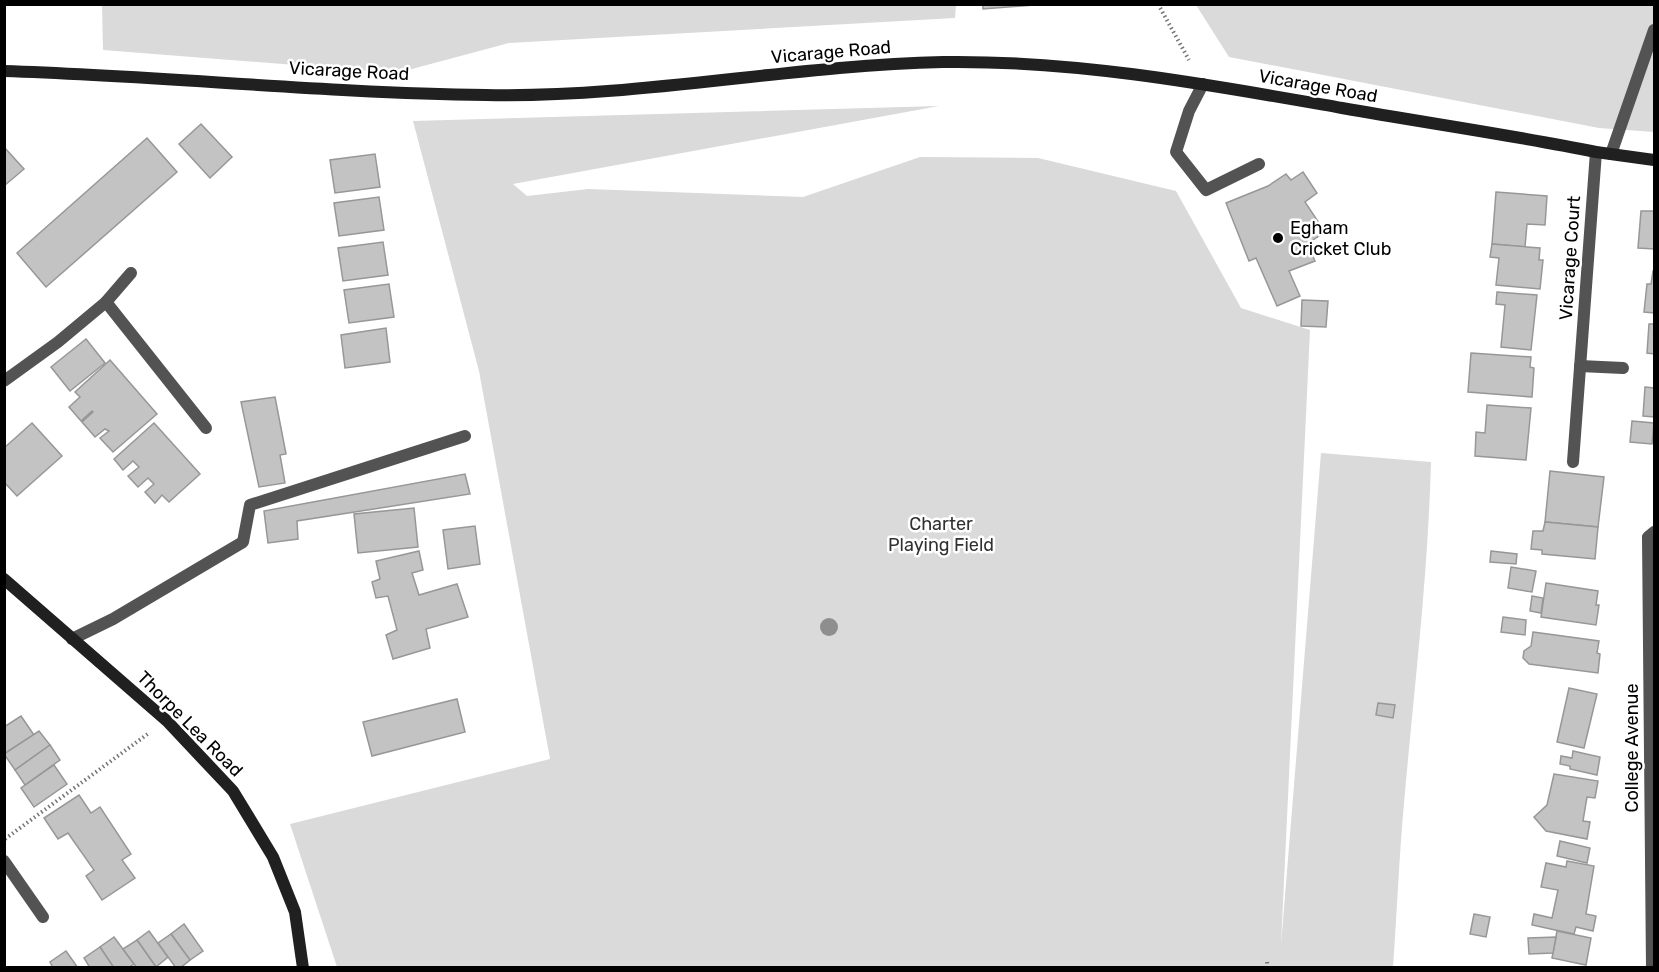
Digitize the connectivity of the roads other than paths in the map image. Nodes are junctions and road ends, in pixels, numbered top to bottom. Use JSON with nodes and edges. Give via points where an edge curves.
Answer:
{"nodes":[{"id":1,"x":1654,"y":30,"type":"edge"},
{"id":2,"x":4,"y":71,"type":"edge"},
{"id":3,"x":1203,"y":84,"type":"junction"},
{"id":4,"x":1596,"y":152,"type":"junction"},
{"id":5,"x":1611,"y":154,"type":"junction"},
{"id":6,"x":1654,"y":160,"type":"edge"},
{"id":7,"x":1259,"y":164,"type":"dead end"},
{"id":8,"x":131,"y":273,"type":"dead end"},
{"id":9,"x":106,"y":302,"type":"junction"},
{"id":10,"x":1580,"y":366,"type":"junction"},
{"id":11,"x":1623,"y":369,"type":"dead end"},
{"id":12,"x":4,"y":381,"type":"edge"},
{"id":13,"x":206,"y":428,"type":"dead end"},
{"id":14,"x":465,"y":436,"type":"dead end"},
{"id":15,"x":1573,"y":462,"type":"dead end"},
{"id":16,"x":1654,"y":532,"type":"edge"},
{"id":17,"x":4,"y":579,"type":"edge"},
{"id":18,"x":72,"y":639,"type":"junction"},
{"id":19,"x":4,"y":861,"type":"edge"},
{"id":20,"x":43,"y":917,"type":"dead end"},
{"id":21,"x":303,"y":968,"type":"edge"},
{"id":22,"x":1652,"y":968,"type":"edge"}],
"edges":[{"from":1,"to":5,"type":"street"},
{"from":2,"to":3,"type":"main road","name":"Vicarage Road","via":[[490,95],[579,93],[868,65],[945,62],[1078,68]]},
{"from":3,"to":4,"type":"main road","name":"Vicarage Road"},
{"from":3,"to":7,"type":"street","via":[[1189,111],[1176,152],[1206,190]]},
{"from":4,"to":5,"type":"main road","name":"Vicarage Road"},
{"from":4,"to":10,"type":"street","name":"Vicarage Court"},
{"from":5,"to":6,"type":"main road","name":"Vicarage Road"},
{"from":8,"to":9,"type":"street"},
{"from":9,"to":12,"type":"street"},
{"from":9,"to":13,"type":"street"},
{"from":10,"to":11,"type":"street"},
{"from":10,"to":15,"type":"street","name":"Vicarage Court"},
{"from":14,"to":18,"type":"street","via":[[250,505],[243,542]]},
{"from":16,"to":22,"type":"street","name":"College Avenue","via":[[1648,537]]},
{"from":17,"to":18,"type":"main road","name":"Thorpe Lea Road"},
{"from":18,"to":21,"type":"main road","name":"Thorpe Lea Road","via":[[167,721],[233,791],[273,856],[295,912]]},
{"from":19,"to":20,"type":"street"}]}
